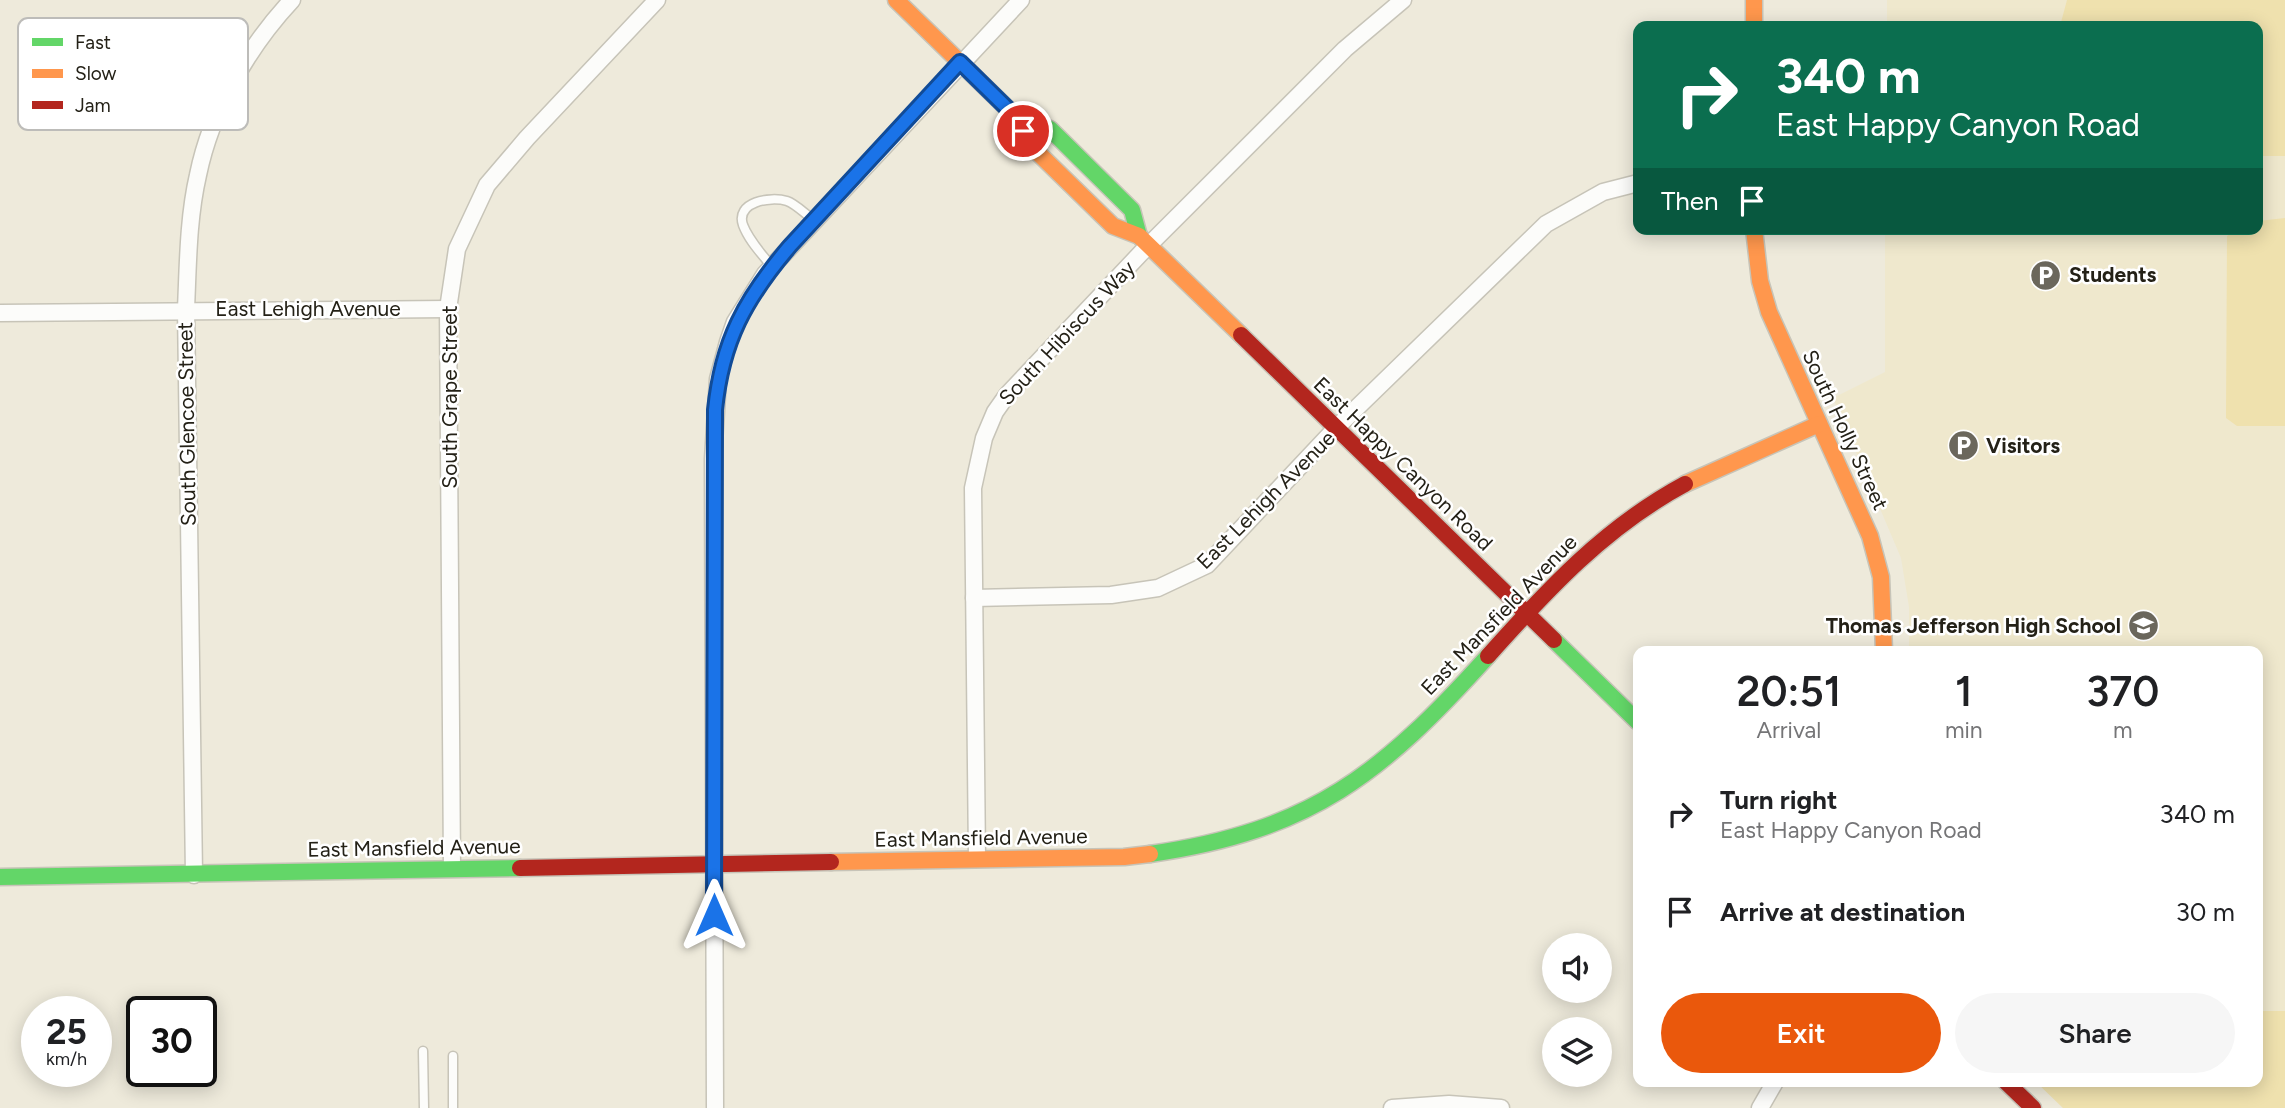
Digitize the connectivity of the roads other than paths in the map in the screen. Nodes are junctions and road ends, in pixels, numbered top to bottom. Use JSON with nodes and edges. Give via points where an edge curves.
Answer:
{"nodes":[{"id":1,"x":292,"y":0,"type":"edge"},
{"id":2,"x":657,"y":0,"type":"edge"},
{"id":3,"x":896,"y":0,"type":"edge"},
{"id":4,"x":1021,"y":0,"type":"edge"},
{"id":5,"x":1403,"y":0,"type":"edge"},
{"id":6,"x":1754,"y":0,"type":"edge"},
{"id":7,"x":1754,"y":21,"type":"edge"},
{"id":8,"x":248,"y":58,"type":"edge"},
{"id":9,"x":960,"y":62,"type":"junction"},
{"id":10,"x":1014,"y":115,"type":"junction"},
{"id":11,"x":211,"y":130,"type":"edge"},
{"id":12,"x":1633,"y":184,"type":"edge"},
{"id":13,"x":814,"y":220,"type":"junction"},
{"id":14,"x":1755,"y":235,"type":"edge"},
{"id":15,"x":1144,"y":241,"type":"junction"},
{"id":16,"x":772,"y":267,"type":"junction"},
{"id":17,"x":186,"y":309,"type":"junction"},
{"id":18,"x":448,"y":309,"type":"junction"},
{"id":19,"x":0,"y":313,"type":"edge"},
{"id":20,"x":1819,"y":424,"type":"junction"},
{"id":21,"x":1336,"y":428,"type":"junction"},
{"id":22,"x":974,"y":598,"type":"junction"},
{"id":23,"x":1525,"y":612,"type":"junction"},
{"id":24,"x":1884,"y":646,"type":"edge"},
{"id":25,"x":1633,"y":717,"type":"edge"},
{"id":26,"x":977,"y":858,"type":"junction"},
{"id":27,"x":714,"y":864,"type":"junction"},
{"id":28,"x":452,"y":868,"type":"junction"},
{"id":29,"x":194,"y":875,"type":"junction"},
{"id":30,"x":0,"y":877,"type":"edge"},
{"id":31,"x":423,"y":1051,"type":"dead end"},
{"id":32,"x":453,"y":1056,"type":"dead end"},
{"id":33,"x":1772,"y":1087,"type":"edge"},
{"id":34,"x":2011,"y":1087,"type":"edge"},
{"id":35,"x":424,"y":1108,"type":"edge"},
{"id":36,"x":453,"y":1108,"type":"edge"},
{"id":37,"x":715,"y":1108,"type":"edge"},
{"id":38,"x":1392,"y":1108,"type":"edge"},
{"id":39,"x":1501,"y":1108,"type":"edge"},
{"id":40,"x":1760,"y":1108,"type":"edge"},
{"id":41,"x":2033,"y":1108,"type":"edge"}],
"edges":[{"from":1,"to":8,"type":"street","name":"South Glencoe Street"},
{"from":2,"to":18,"type":"street","name":"South Grape Street","via":[[487,185],[457,249]]},
{"from":3,"to":9,"type":"street","name":"East Happy Canyon Road"},
{"from":4,"to":9,"type":"street"},
{"from":5,"to":15,"type":"street","name":"South Hibiscus Way","via":[[1345,49]]},
{"from":6,"to":7,"type":"street"},
{"from":9,"to":10,"type":"street","name":"East Happy Canyon Road"},
{"from":9,"to":13,"type":"street"},
{"from":10,"to":15,"type":"street","name":"East Happy Canyon Road","via":[[1032,147],[1113,226]]},
{"from":10,"to":15,"type":"street","name":"East Happy Canyon Road","via":[[1050,129],[1132,210]]},
{"from":11,"to":17,"type":"street","name":"South Glencoe Street","via":[[194,200]]},
{"from":12,"to":21,"type":"street","name":"East Lehigh Avenue","via":[[1602,192],[1546,224]]},
{"from":13,"to":16,"type":"street"},
{"from":13,"to":16,"type":"lane","via":[[787,201],[756,201],[745,208],[743,226]]},
{"from":14,"to":20,"type":"street","name":"South Holly Street","via":[[1769,312]]},
{"from":15,"to":21,"type":"street","name":"East Happy Canyon Road"},
{"from":15,"to":22,"type":"street","name":"South Hibiscus Way","via":[[995,412],[977,459],[973,488]]},
{"from":16,"to":27,"type":"street","via":[[736,322],[718,379]]},
{"from":17,"to":18,"type":"street","name":"East Lehigh Avenue"},
{"from":17,"to":19,"type":"street","name":"East Lehigh Avenue"},
{"from":17,"to":29,"type":"street","name":"South Glencoe Street"},
{"from":18,"to":28,"type":"street","name":"South Grape Street"},
{"from":20,"to":23,"type":"street","name":"East Mansfield Avenue","via":[[1647,505],[1613,530]]},
{"from":20,"to":24,"type":"street","name":"South Holly Street","via":[[1878,562]]},
{"from":21,"to":22,"type":"street","name":"East Lehigh Avenue","via":[[1207,565],[1185,578],[1158,588],[1111,595]]},
{"from":21,"to":23,"type":"street","name":"East Happy Canyon Road"},
{"from":22,"to":26,"type":"street","name":"South Hibiscus Way"},
{"from":23,"to":25,"type":"street","name":"East Happy Canyon Road"},
{"from":23,"to":26,"type":"street","name":"East Mansfield Avenue","via":[[1393,753],[1359,780],[1306,811],[1225,842],[1182,850],[1124,858]]},
{"from":26,"to":27,"type":"street","name":"East Mansfield Avenue"},
{"from":27,"to":28,"type":"street","name":"East Mansfield Avenue"},
{"from":27,"to":37,"type":"street"},
{"from":28,"to":29,"type":"street","name":"East Mansfield Avenue"},
{"from":29,"to":30,"type":"street","name":"East Mansfield Avenue"},
{"from":31,"to":35,"type":"lane"},
{"from":32,"to":36,"type":"lane"},
{"from":33,"to":40,"type":"street"},
{"from":34,"to":41,"type":"street"},
{"from":38,"to":39,"type":"street","via":[[1449,1104]]}]}
